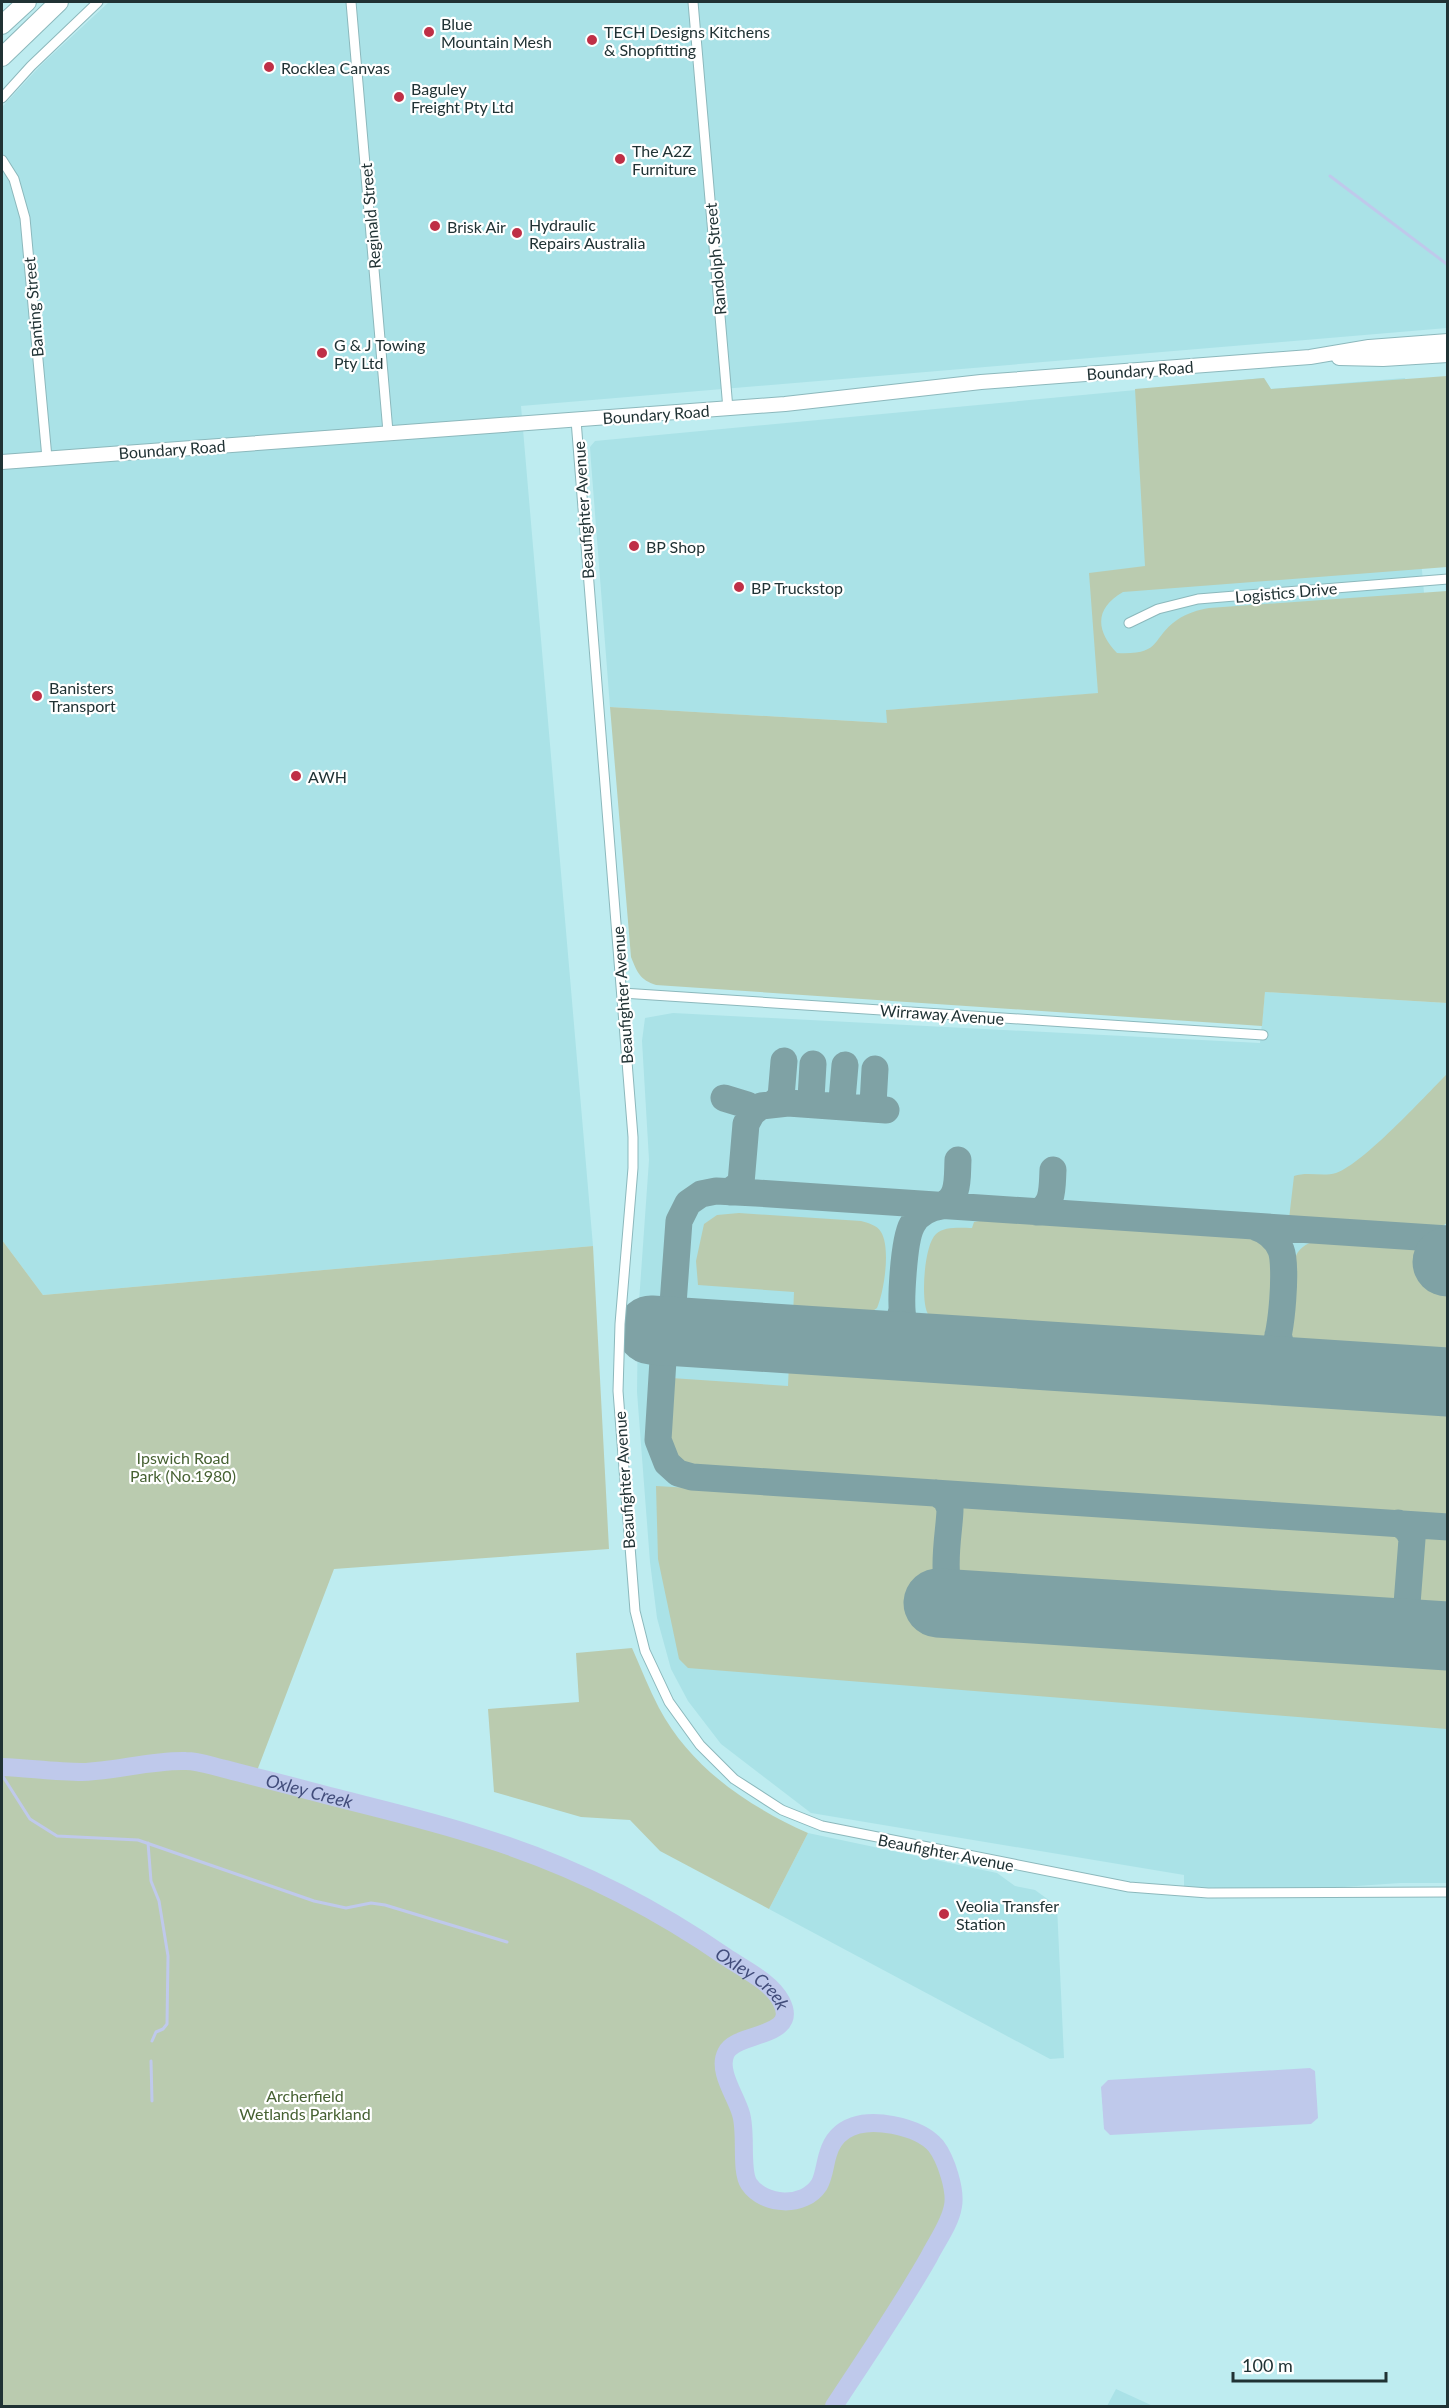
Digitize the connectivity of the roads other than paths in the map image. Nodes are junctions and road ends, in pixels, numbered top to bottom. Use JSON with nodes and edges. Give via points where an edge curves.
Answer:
{"nodes":[{"id":1,"x":27,"y":2,"type":"edge"},
{"id":2,"x":59,"y":2,"type":"edge"},
{"id":3,"x":98,"y":2,"type":"edge"},
{"id":4,"x":351,"y":2,"type":"edge"},
{"id":5,"x":693,"y":2,"type":"edge"},
{"id":6,"x":2,"y":25,"type":"edge"},
{"id":7,"x":2,"y":57,"type":"edge"},
{"id":8,"x":2,"y":98,"type":"edge"},
{"id":9,"x":2,"y":160,"type":"edge"},
{"id":10,"x":1448,"y":341,"type":"edge"},
{"id":11,"x":1448,"y":355,"type":"edge"},
{"id":12,"x":1310,"y":357,"type":"junction"},
{"id":13,"x":728,"y":409,"type":"junction"},
{"id":14,"x":576,"y":420,"type":"junction"},
{"id":15,"x":388,"y":432,"type":"junction"},
{"id":16,"x":47,"y":458,"type":"junction"},
{"id":17,"x":2,"y":462,"type":"edge"},
{"id":18,"x":1448,"y":579,"type":"edge"},
{"id":19,"x":1130,"y":623,"type":"dead end"},
{"id":20,"x":622,"y":993,"type":"junction"},
{"id":21,"x":1263,"y":1035,"type":"dead end"},
{"id":22,"x":1448,"y":1892,"type":"edge"}],
"edges":[{"from":1,"to":6,"type":"highway"},
{"from":2,"to":7,"type":"highway"},
{"from":3,"to":8,"type":"street"},
{"from":4,"to":15,"type":"street","name":"Reginald Street"},
{"from":5,"to":13,"type":"street","name":"Randolph Street"},
{"from":9,"to":16,"type":"street","name":"Banting Street","via":[[14,179],[25,218]]},
{"from":10,"to":12,"type":"main road","name":"Boundary Road","via":[[1369,347]]},
{"from":11,"to":12,"type":"main road","name":"Boundary Road","via":[[1383,359]]},
{"from":12,"to":13,"type":"main road","name":"Boundary Road","via":[[981,382]]},
{"from":13,"to":14,"type":"main road","name":"Boundary Road"},
{"from":14,"to":15,"type":"main road","name":"Boundary Road"},
{"from":14,"to":20,"type":"street","name":"Beaufighter Avenue"},
{"from":15,"to":16,"type":"main road","name":"Boundary Road"},
{"from":16,"to":17,"type":"main road","name":"Boundary Road"},
{"from":18,"to":19,"type":"street","name":"Logistics Drive","via":[[1198,599],[1158,609]]},
{"from":20,"to":21,"type":"street","name":"Wirraway Avenue"},
{"from":20,"to":22,"type":"street","name":"Beaufighter Avenue","via":[[633,1168],[618,1391],[633,1591],[643,1642],[656,1676],[669,1702],[700,1745],[734,1779],[782,1810],[822,1826],[902,1844],[1153,1890]]}]}
